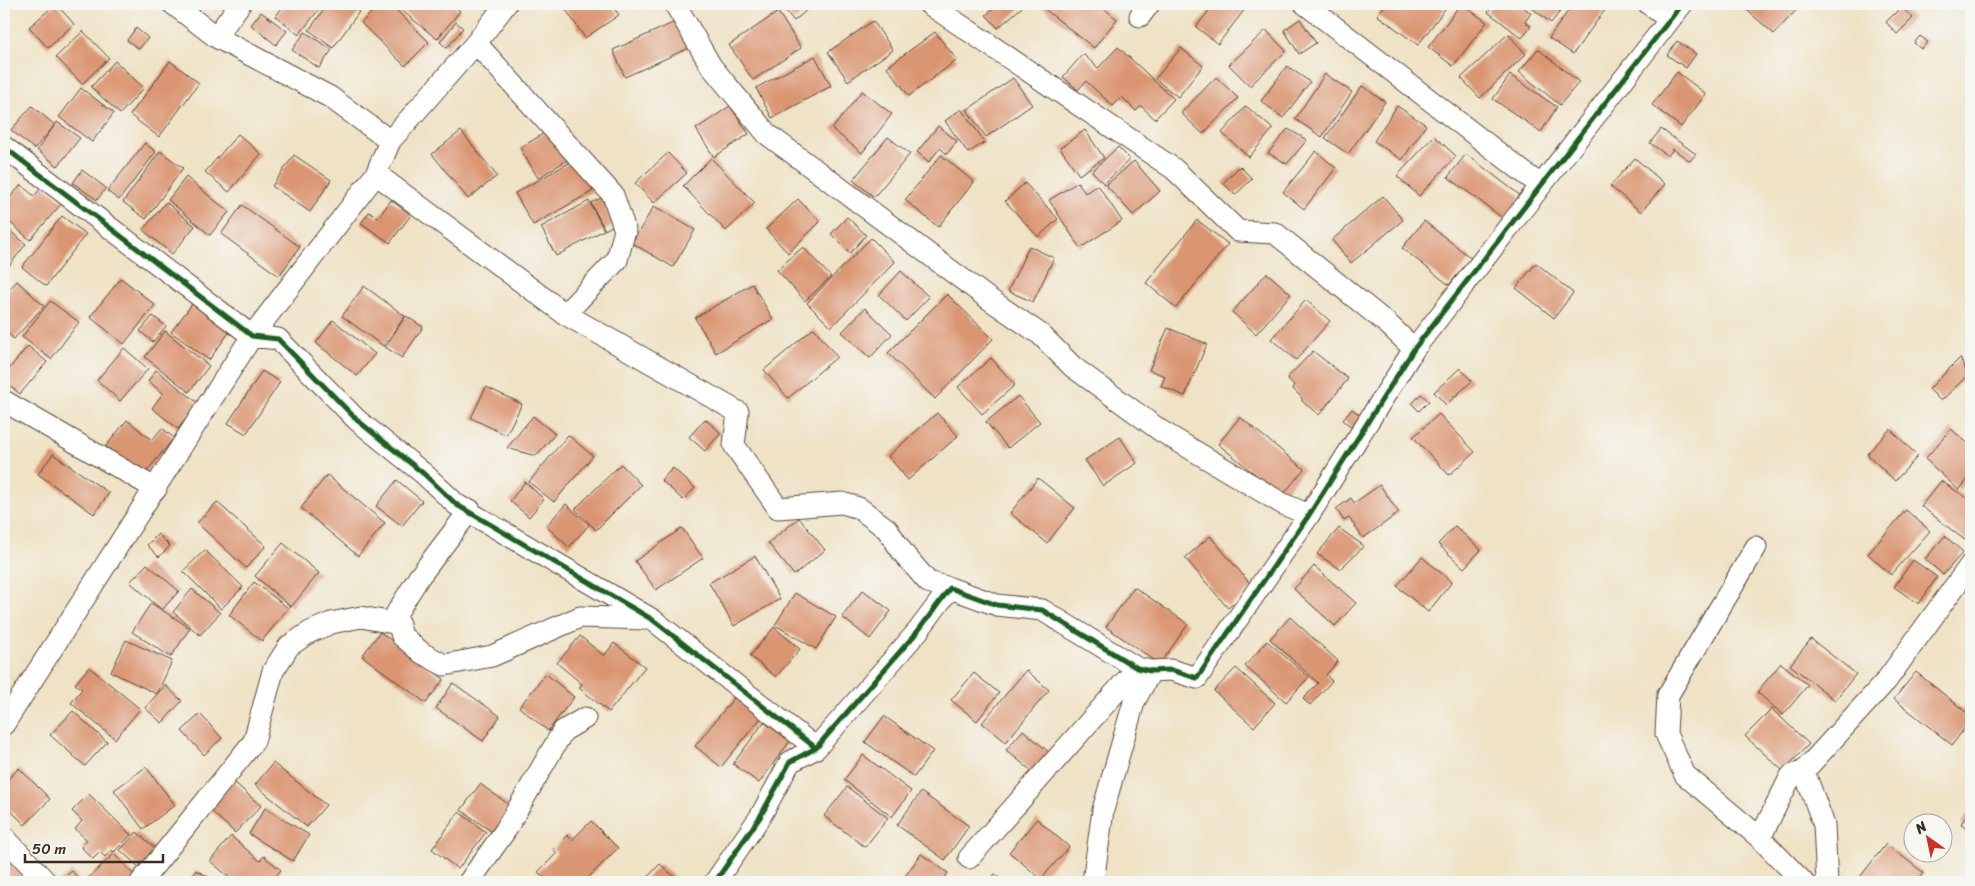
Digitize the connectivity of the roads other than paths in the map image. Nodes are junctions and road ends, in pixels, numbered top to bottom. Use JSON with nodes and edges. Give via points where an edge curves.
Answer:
{"nodes":[{"id":1,"x":173,"y":4,"type":"edge"},
{"id":2,"x":240,"y":4,"type":"edge"},
{"id":3,"x":506,"y":4,"type":"edge"},
{"id":4,"x":675,"y":4,"type":"edge"},
{"id":5,"x":929,"y":4,"type":"edge"},
{"id":6,"x":1306,"y":4,"type":"edge"},
{"id":7,"x":1649,"y":4,"type":"edge"},
{"id":8,"x":1676,"y":11,"type":"edge"},
{"id":9,"x":216,"y":37,"type":"junction"},
{"id":10,"x":476,"y":43,"type":"junction"},
{"id":11,"x":390,"y":141,"type":"junction"},
{"id":12,"x":4,"y":147,"type":"edge"},
{"id":13,"x":376,"y":174,"type":"junction"},
{"id":14,"x":1540,"y":185,"type":"junction"},
{"id":15,"x":565,"y":314,"type":"junction"},
{"id":16,"x":252,"y":336,"type":"junction"},
{"id":17,"x":1414,"y":348,"type":"junction"},
{"id":18,"x":4,"y":401,"type":"edge"},
{"id":19,"x":156,"y":489,"type":"junction"},
{"id":20,"x":470,"y":510,"type":"junction"},
{"id":21,"x":1309,"y":516,"type":"junction"},
{"id":22,"x":1756,"y":547,"type":"dead end"},
{"id":23,"x":1971,"y":564,"type":"edge"},
{"id":24,"x":950,"y":588,"type":"junction"},
{"id":25,"x":653,"y":620,"type":"junction"},
{"id":26,"x":399,"y":624,"type":"junction"},
{"id":27,"x":1144,"y":669,"type":"junction"},
{"id":28,"x":586,"y":718,"type":"dead end"},
{"id":29,"x":4,"y":724,"type":"edge"},
{"id":30,"x":816,"y":748,"type":"junction"},
{"id":31,"x":1804,"y":771,"type":"junction"},
{"id":32,"x":4,"y":837,"type":"edge"},
{"id":33,"x":1760,"y":838,"type":"junction"},
{"id":34,"x":969,"y":858,"type":"dead end"},
{"id":35,"x":46,"y":882,"type":"edge"},
{"id":36,"x":141,"y":882,"type":"edge"},
{"id":37,"x":469,"y":882,"type":"edge"},
{"id":38,"x":715,"y":882,"type":"edge"},
{"id":39,"x":1093,"y":882,"type":"edge"},
{"id":40,"x":1803,"y":882,"type":"edge"},
{"id":41,"x":1828,"y":882,"type":"edge"}],
"edges":[{"from":1,"to":9,"type":"street"},
{"from":2,"to":9,"type":"street"},
{"from":3,"to":10,"type":"street"},
{"from":4,"to":21,"type":"street","via":[[711,66],[766,134],[989,300],[1040,334],[1074,367],[1161,431],[1283,504]]},
{"from":5,"to":17,"type":"street","via":[[1174,169],[1238,231],[1275,233]]},
{"from":6,"to":14,"type":"street"},
{"from":7,"to":8,"type":"street"},
{"from":8,"to":14,"type":"street"},
{"from":9,"to":11,"type":"street","via":[[330,97]]},
{"from":10,"to":11,"type":"street"},
{"from":10,"to":15,"type":"street","via":[[613,195],[625,230],[617,260]]},
{"from":11,"to":13,"type":"street"},
{"from":12,"to":16,"type":"street"},
{"from":13,"to":15,"type":"street"},
{"from":13,"to":16,"type":"street"},
{"from":14,"to":17,"type":"street"},
{"from":15,"to":24,"type":"street","via":[[738,412],[734,445],[778,508],[842,503],[859,508],[887,529],[928,582]]},
{"from":16,"to":19,"type":"street"},
{"from":16,"to":20,"type":"street","via":[[278,339],[357,420],[457,505]]},
{"from":17,"to":21,"type":"street"},
{"from":18,"to":19,"type":"street"},
{"from":19,"to":29,"type":"street"},
{"from":20,"to":25,"type":"street"},
{"from":20,"to":26,"type":"street","via":[[400,607],[396,614]]},
{"from":21,"to":27,"type":"street","via":[[1198,678],[1172,670]]},
{"from":22,"to":33,"type":"street","via":[[1668,695],[1666,734],[1685,775]]},
{"from":23,"to":31,"type":"street","via":[[1886,681]]},
{"from":24,"to":27,"type":"street","via":[[998,605],[1042,610]]},
{"from":24,"to":30,"type":"street"},
{"from":25,"to":26,"type":"street","via":[[580,617],[492,656],[444,665],[422,653],[402,636]]},
{"from":25,"to":30,"type":"street"},
{"from":26,"to":36,"type":"street","via":[[361,617],[331,623],[289,646],[273,671],[254,741]]},
{"from":27,"to":34,"type":"street"},
{"from":27,"to":39,"type":"street","via":[[1107,793]]},
{"from":28,"to":37,"type":"street","via":[[563,732],[505,831]]},
{"from":30,"to":38,"type":"street","via":[[790,762],[760,817]]},
{"from":31,"to":33,"type":"street","via":[[1791,776]]},
{"from":31,"to":41,"type":"street","via":[[1824,825]]},
{"from":32,"to":35,"type":"street"},
{"from":33,"to":40,"type":"street"}]}
